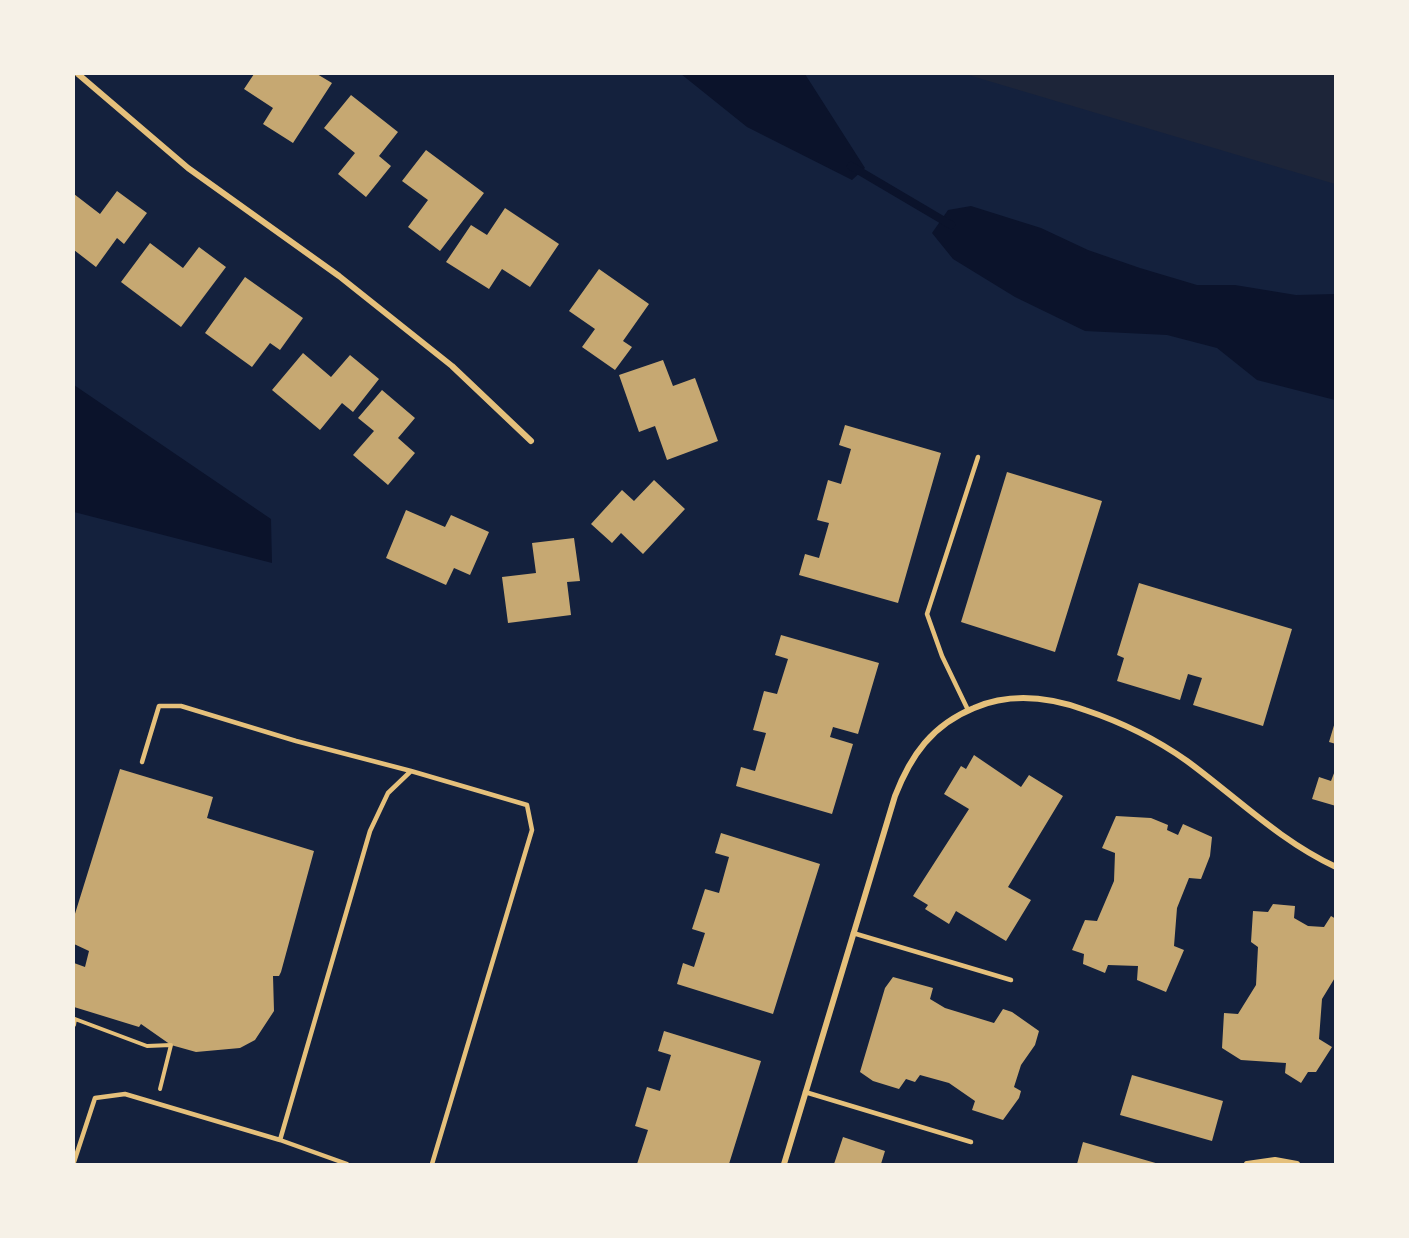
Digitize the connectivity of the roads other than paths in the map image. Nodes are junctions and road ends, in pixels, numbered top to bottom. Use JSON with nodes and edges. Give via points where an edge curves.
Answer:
{"nodes":[{"id":1,"x":78,"y":74,"type":"edge"},
{"id":2,"x":531,"y":441,"type":"dead end"},
{"id":3,"x":978,"y":457,"type":"dead end"},
{"id":4,"x":968,"y":710,"type":"junction"},
{"id":5,"x":142,"y":762,"type":"dead end"},
{"id":6,"x":411,"y":771,"type":"junction"},
{"id":7,"x":1335,"y":867,"type":"edge"},
{"id":8,"x":854,"y":933,"type":"junction"},
{"id":9,"x":1011,"y":980,"type":"dead end"},
{"id":10,"x":805,"y":1092,"type":"junction"},
{"id":11,"x":279,"y":1140,"type":"junction"},
{"id":12,"x":971,"y":1142,"type":"dead end"},
{"id":13,"x":74,"y":1162,"type":"edge"},
{"id":14,"x":347,"y":1164,"type":"edge"},
{"id":15,"x":432,"y":1164,"type":"edge"},
{"id":16,"x":784,"y":1164,"type":"edge"},
{"id":17,"x":1246,"y":1164,"type":"edge"},
{"id":18,"x":1297,"y":1164,"type":"edge"}],
"edges":[{"from":1,"to":2,"type":"street","via":[[188,168],[339,276],[452,366]]},
{"from":3,"to":4,"type":"lane","via":[[927,614]]},
{"from":4,"to":7,"type":"street","via":[[989,701],[1042,698],[1111,719],[1186,760],[1288,840]]},
{"from":4,"to":8,"type":"street","via":[[923,742],[906,768]]},
{"from":5,"to":6,"type":"lane","via":[[159,706],[181,706]]},
{"from":6,"to":11,"type":"lane","via":[[388,793],[370,831]]},
{"from":6,"to":15,"type":"lane","via":[[527,805],[532,830]]},
{"from":8,"to":9,"type":"lane"},
{"from":8,"to":10,"type":"street"},
{"from":10,"to":12,"type":"lane"},
{"from":10,"to":16,"type":"street"},
{"from":11,"to":13,"type":"lane","via":[[125,1094],[95,1098]]},
{"from":11,"to":14,"type":"lane"},
{"from":17,"to":18,"type":"street","via":[[1275,1160]]}]}
